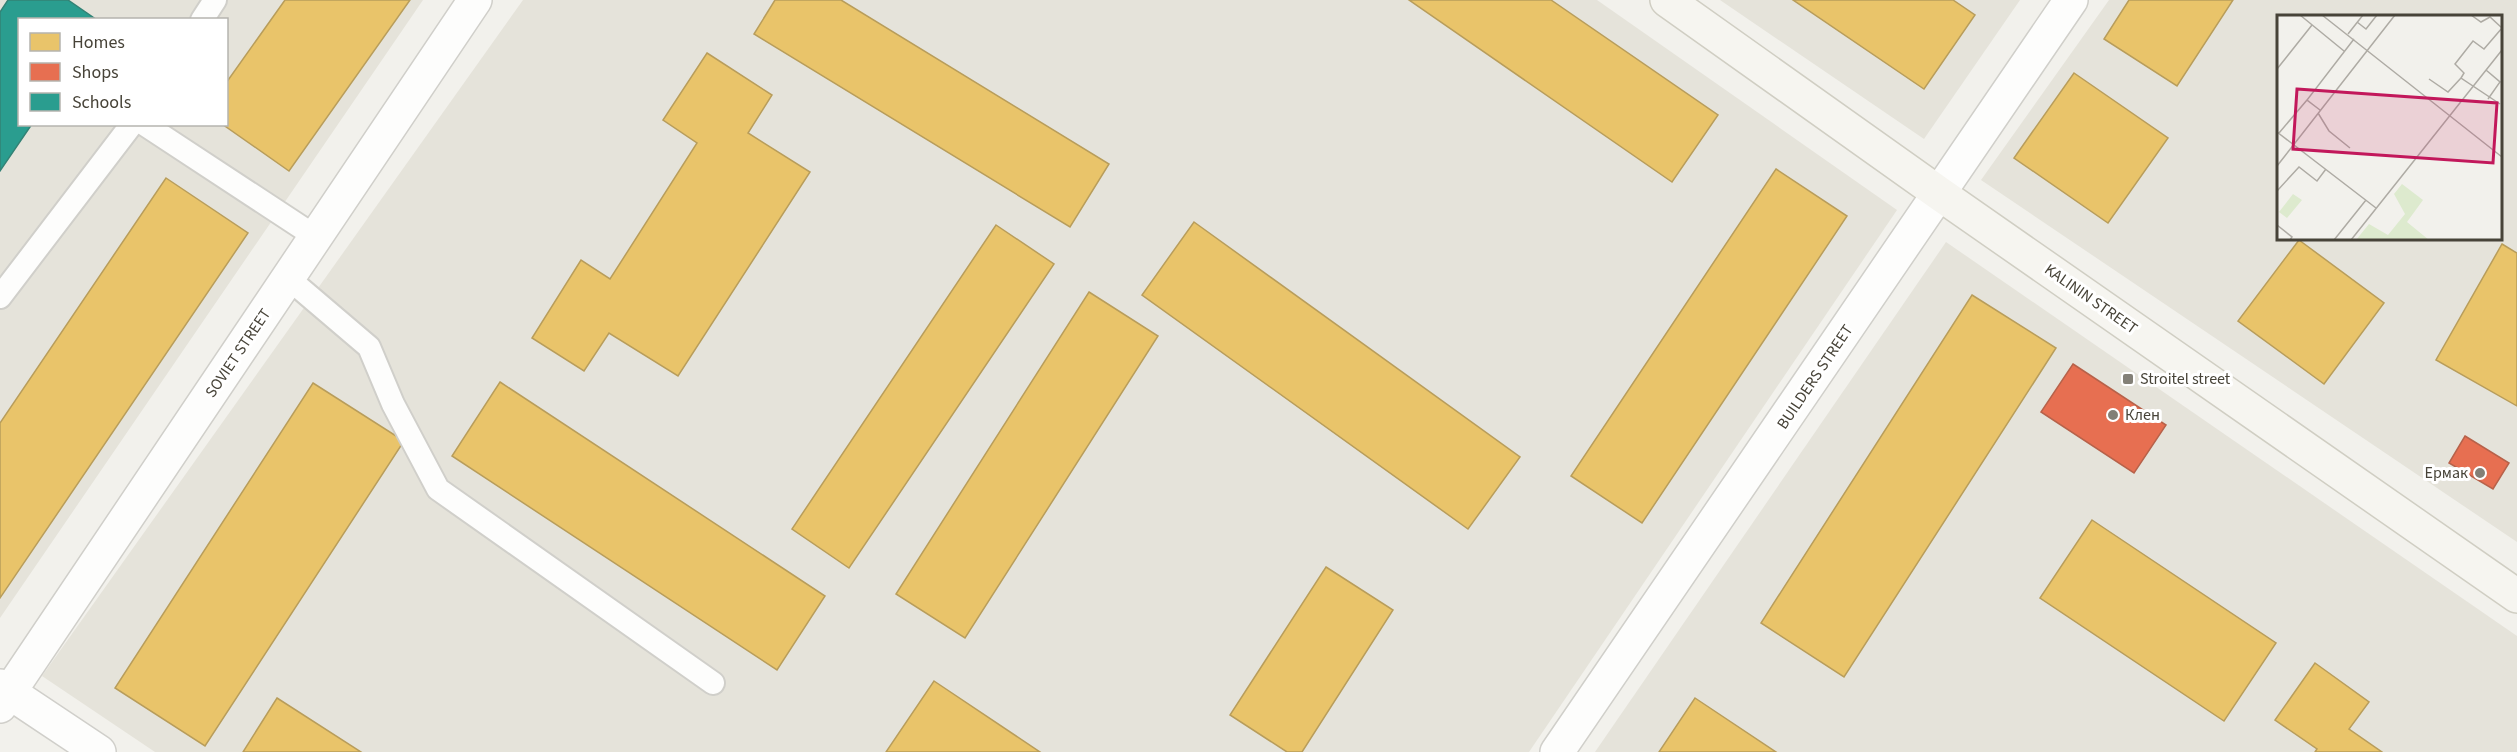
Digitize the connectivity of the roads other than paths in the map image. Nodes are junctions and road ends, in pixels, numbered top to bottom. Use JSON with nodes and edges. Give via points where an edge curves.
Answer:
{"nodes":[{"id":1,"x":215,"y":0,"type":"edge"},
{"id":2,"x":475,"y":0,"type":"edge"},
{"id":3,"x":1667,"y":0,"type":"edge"},
{"id":4,"x":2071,"y":0,"type":"edge"},
{"id":5,"x":203,"y":18,"type":"edge"},
{"id":6,"x":130,"y":126,"type":"edge"},
{"id":7,"x":147,"y":126,"type":"edge"},
{"id":8,"x":1940,"y":194,"type":"junction"},
{"id":9,"x":316,"y":237,"type":"junction"},
{"id":10,"x":288,"y":278,"type":"junction"},
{"id":11,"x":0,"y":297,"type":"edge"},
{"id":12,"x":2517,"y":596,"type":"edge"},
{"id":13,"x":713,"y":684,"type":"dead end"},
{"id":14,"x":3,"y":695,"type":"edge"},
{"id":15,"x":99,"y":752,"type":"edge"},
{"id":16,"x":1557,"y":752,"type":"edge"}],
"edges":[{"from":1,"to":5,"type":"lane"},
{"from":2,"to":9,"type":"street","name":"SOVIET STREET"},
{"from":3,"to":8,"type":"main road","name":"KALININ STREET"},
{"from":4,"to":8,"type":"street","name":"BUILDERS STREET"},
{"from":6,"to":11,"type":"lane"},
{"from":7,"to":9,"type":"lane"},
{"from":8,"to":12,"type":"main road","name":"KALININ STREET"},
{"from":8,"to":16,"type":"street","name":"BUILDERS STREET"},
{"from":9,"to":10,"type":"street","name":"SOVIET STREET"},
{"from":10,"to":13,"type":"lane","via":[[369,347],[393,404],[438,489]]},
{"from":10,"to":14,"type":"street","name":"SOVIET STREET"},
{"from":14,"to":15,"type":"street"}]}
